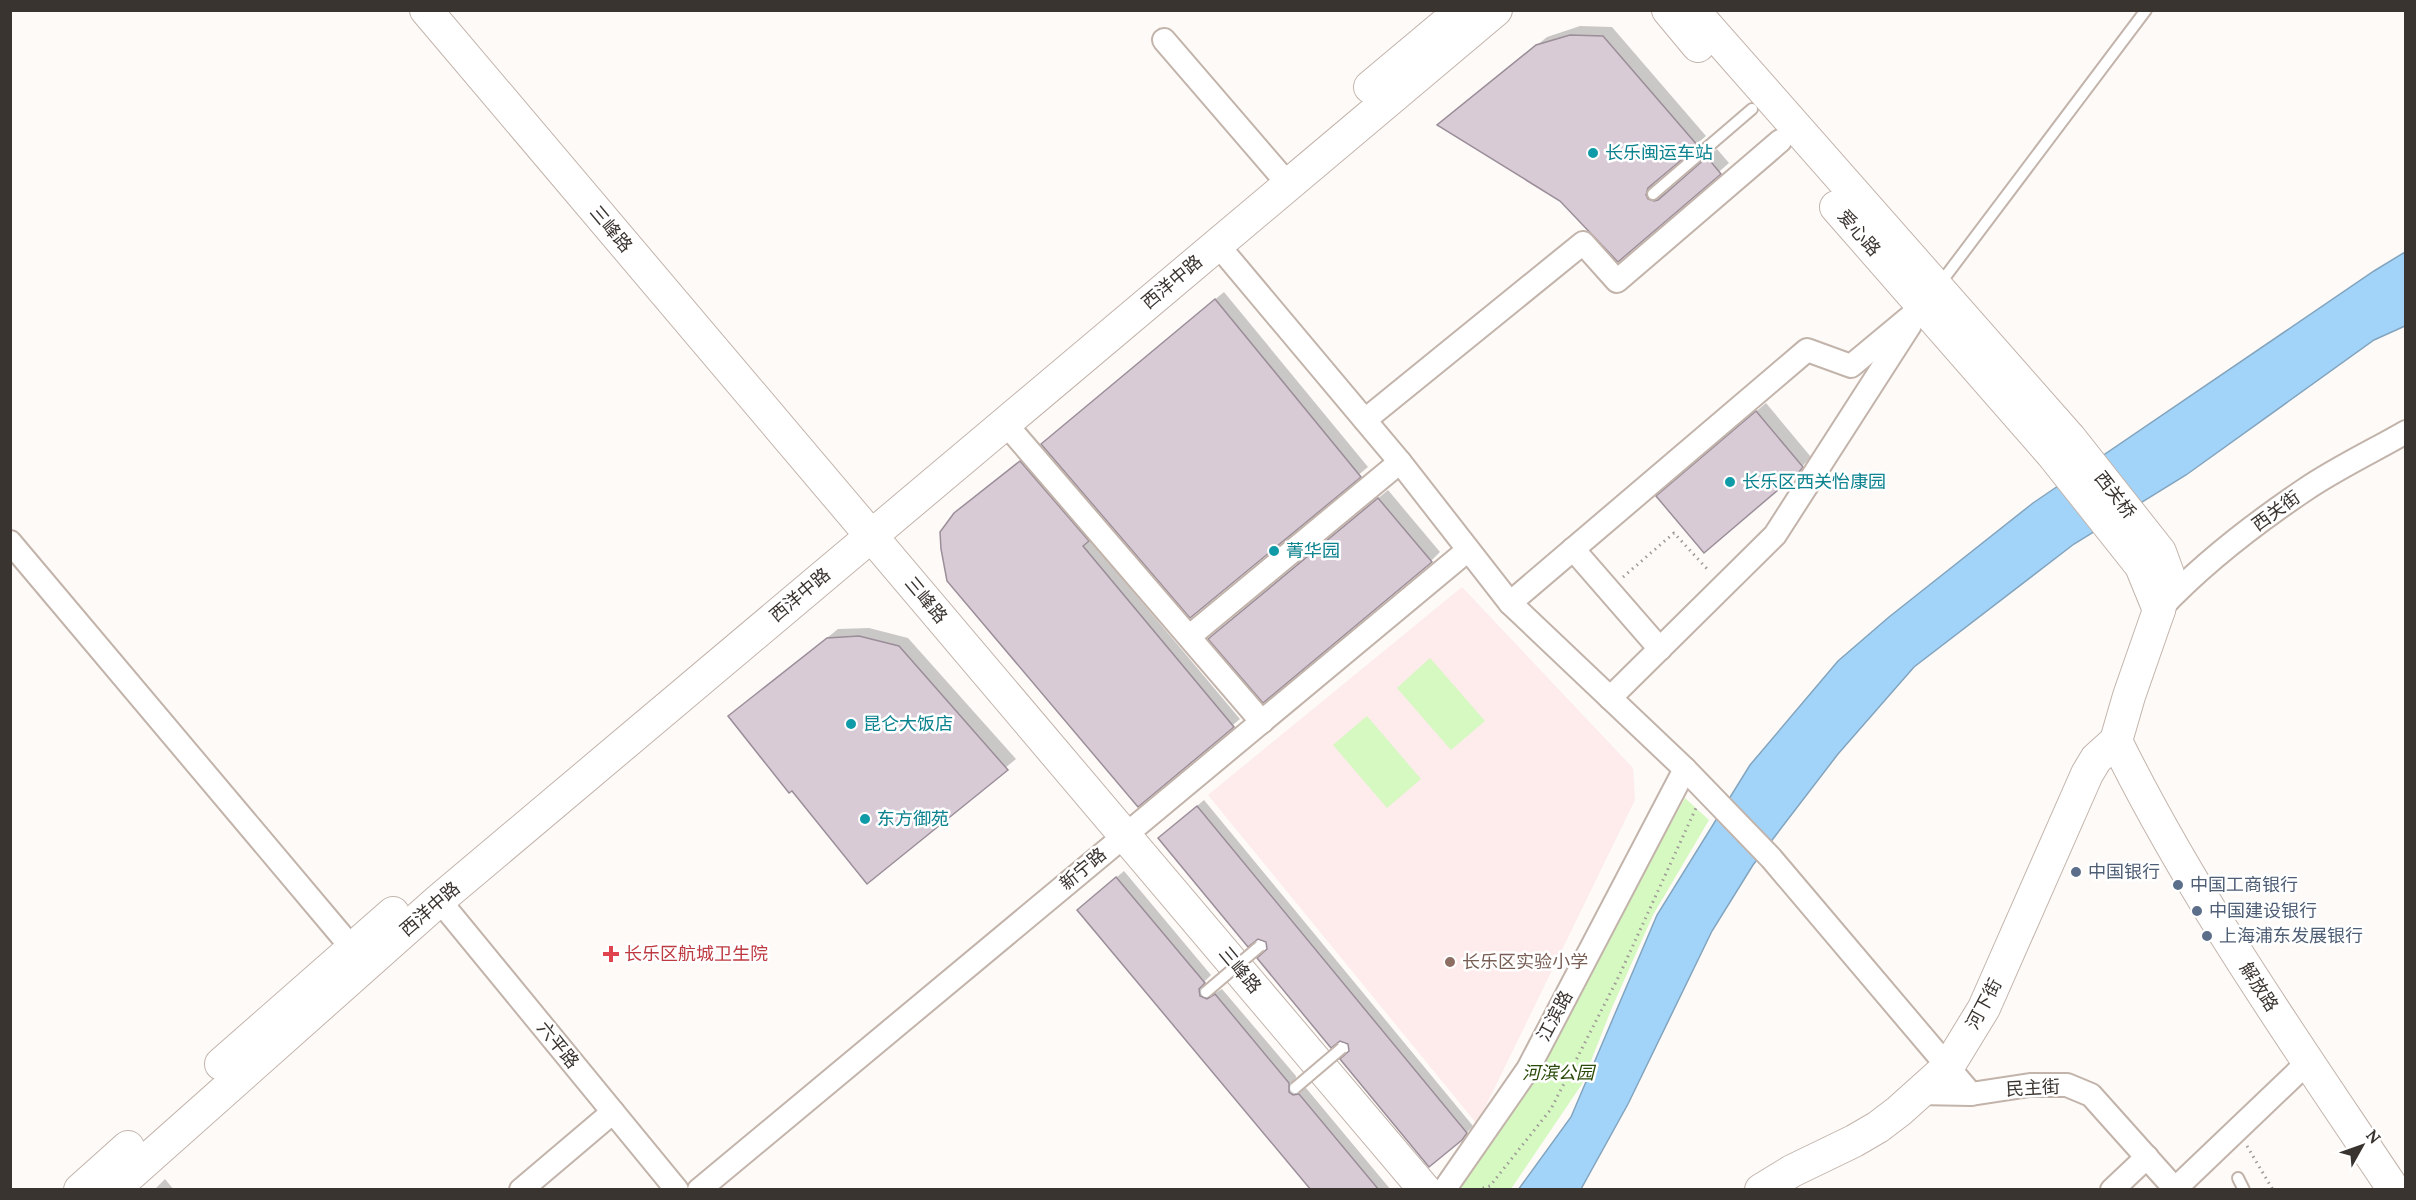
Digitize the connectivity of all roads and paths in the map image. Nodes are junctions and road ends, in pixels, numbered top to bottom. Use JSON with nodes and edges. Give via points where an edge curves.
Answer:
{"nodes":[{"id":1,"x":426,"y":10,"type":"edge"},
{"id":2,"x":1462,"y":10,"type":"edge"},
{"id":3,"x":1496,"y":10,"type":"edge"},
{"id":4,"x":1668,"y":10,"type":"edge"},
{"id":5,"x":1693,"y":10,"type":"edge"},
{"id":6,"x":2146,"y":10,"type":"edge"},
{"id":7,"x":1164,"y":40,"type":"dead end"},
{"id":8,"x":1752,"y":109,"type":"junction"},
{"id":9,"x":1780,"y":141,"type":"junction"},
{"id":10,"x":1281,"y":176,"type":"junction"},
{"id":11,"x":1653,"y":194,"type":"dead end"},
{"id":12,"x":1217,"y":244,"type":"junction"},
{"id":13,"x":1929,"y":298,"type":"junction"},
{"id":14,"x":1365,"y":420,"type":"junction"},
{"id":15,"x":1005,"y":423,"type":"junction"},
{"id":16,"x":2406,"y":432,"type":"edge"},
{"id":17,"x":2061,"y":446,"type":"joint"},
{"id":18,"x":1400,"y":462,"type":"junction"},
{"id":19,"x":864,"y":528,"type":"junction"},
{"id":20,"x":10,"y":542,"type":"edge"},
{"id":21,"x":1573,"y":549,"type":"junction"},
{"id":22,"x":1468,"y":550,"type":"junction"},
{"id":23,"x":1723,"y":586,"type":"junction"},
{"id":24,"x":1608,"y":590,"type":"junction"},
{"id":25,"x":1510,"y":603,"type":"junction"},
{"id":26,"x":2159,"y":610,"type":"junction"},
{"id":27,"x":1190,"y":636,"type":"junction"},
{"id":28,"x":1660,"y":649,"type":"junction"},
{"id":29,"x":1610,"y":698,"type":"junction"},
{"id":30,"x":1262,"y":722,"type":"junction"},
{"id":31,"x":2116,"y":741,"type":"junction"},
{"id":32,"x":1685,"y":769,"type":"junction"},
{"id":33,"x":1125,"y":834,"type":"junction"},
{"id":34,"x":440,"y":900,"type":"junction"},
{"id":35,"x":1260,"y":945,"type":"dead end"},
{"id":36,"x":360,"y":956,"type":"junction"},
{"id":37,"x":1206,"y":992,"type":"dead end"},
{"id":38,"x":1342,"y":1048,"type":"dead end"},
{"id":39,"x":2308,"y":1062,"type":"junction"},
{"id":40,"x":1948,"y":1066,"type":"junction"},
{"id":41,"x":1295,"y":1088,"type":"dead end"},
{"id":42,"x":1918,"y":1093,"type":"junction"},
{"id":43,"x":1971,"y":1094,"type":"junction"},
{"id":44,"x":613,"y":1112,"type":"junction"},
{"id":45,"x":2237,"y":1129,"type":"junction"},
{"id":46,"x":2147,"y":1157,"type":"junction"},
{"id":47,"x":2238,"y":1178,"type":"dead end"},
{"id":48,"x":2175,"y":1189,"type":"edge"},
{"id":49,"x":80,"y":1190,"type":"edge"},
{"id":50,"x":113,"y":1190,"type":"edge"},
{"id":51,"x":521,"y":1190,"type":"edge"},
{"id":52,"x":677,"y":1190,"type":"edge"},
{"id":53,"x":699,"y":1190,"type":"edge"},
{"id":54,"x":1425,"y":1190,"type":"edge"},
{"id":55,"x":1444,"y":1190,"type":"edge"},
{"id":56,"x":1478,"y":1190,"type":"edge"},
{"id":57,"x":1761,"y":1190,"type":"edge"},
{"id":58,"x":2112,"y":1190,"type":"edge"},
{"id":59,"x":2244,"y":1190,"type":"edge"},
{"id":60,"x":2273,"y":1190,"type":"edge"},
{"id":61,"x":2394,"y":1190,"type":"edge"}],
"edges":[{"from":1,"to":19,"type":"main road","name":"三峰路"},
{"from":2,"to":10,"type":"main road","name":"西洋中路"},
{"from":3,"to":10,"type":"main road","name":"西洋中路"},
{"from":4,"to":8,"type":"main road","name":"爱心路"},
{"from":5,"to":13,"type":"main road","name":"爱心路"},
{"from":6,"to":13,"type":"lane"},
{"from":7,"to":10,"type":"street"},
{"from":8,"to":9,"type":"main road","name":"爱心路"},
{"from":8,"to":11,"type":"lane"},
{"from":9,"to":13,"type":"main road","name":"爱心路"},
{"from":9,"to":14,"type":"street","via":[[1617,281],[1583,243]]},
{"from":10,"to":12,"type":"main road","name":"西洋中路"},
{"from":10,"to":19,"type":"main road","name":"西洋中路"},
{"from":12,"to":14,"type":"street"},
{"from":12,"to":15,"type":"main road","name":"西洋中路"},
{"from":13,"to":17,"type":"main road","name":"爱心路"},
{"from":13,"to":21,"type":"street","via":[[1851,366],[1807,350]]},
{"from":13,"to":23,"type":"street","via":[[1775,535]]},
{"from":14,"to":18,"type":"street"},
{"from":15,"to":19,"type":"main road","name":"西洋中路"},
{"from":15,"to":27,"type":"street"},
{"from":16,"to":26,"type":"street","name":"西关街","via":[[2307,488],[2185,582]]},
{"from":17,"to":26,"type":"main road","name":"西关桥","via":[[2150,559]]},
{"from":18,"to":22,"type":"street"},
{"from":18,"to":27,"type":"street"},
{"from":19,"to":33,"type":"main road","name":"三峰路"},
{"from":19,"to":34,"type":"main road","name":"西洋中路"},
{"from":19,"to":36,"type":"main road","name":"西洋中路"},
{"from":20,"to":36,"type":"street"},
{"from":21,"to":24,"type":"street"},
{"from":21,"to":25,"type":"street"},
{"from":22,"to":25,"type":"street"},
{"from":22,"to":30,"type":"street","name":"新宁路"},
{"from":23,"to":24,"type":"path","via":[[1674,533]]},
{"from":23,"to":28,"type":"street"},
{"from":24,"to":28,"type":"street"},
{"from":25,"to":29,"type":"street"},
{"from":26,"to":31,"type":"main road"},
{"from":27,"to":30,"type":"street"},
{"from":28,"to":29,"type":"street"},
{"from":29,"to":32,"type":"street"},
{"from":30,"to":33,"type":"street","name":"新宁路"},
{"from":31,"to":39,"type":"main road","name":"解放路","via":[[2191,881]]},
{"from":31,"to":40,"type":"main road","name":"河下街","via":[[2087,774],[1984,1008]]},
{"from":32,"to":40,"type":"street","via":[[1771,858]]},
{"from":32,"to":55,"type":"street","name":"江滨路","via":[[1528,1069]]},
{"from":32,"to":56,"type":"path","via":[[1696,810],[1614,986],[1551,1109],[1490,1186]]},
{"from":33,"to":53,"type":"street","name":"新宁路"},
{"from":33,"to":54,"type":"main road","name":"三峰路"},
{"from":34,"to":36,"type":"main road","name":"西洋中路"},
{"from":34,"to":44,"type":"street","name":"六平路"},
{"from":35,"to":37,"type":"lane","bridge":true},
{"from":36,"to":49,"type":"main road","name":"西洋中路"},
{"from":36,"to":50,"type":"main road","name":"西洋中路"},
{"from":38,"to":41,"type":"lane","bridge":true},
{"from":39,"to":45,"type":"street"},
{"from":39,"to":61,"type":"main road","name":"解放路"},
{"from":40,"to":42,"type":"main road","name":"河下街"},
{"from":40,"to":43,"type":"street"},
{"from":42,"to":43,"type":"street","name":"民主街"},
{"from":42,"to":57,"type":"main road","name":"河下街","via":[[1878,1127]]},
{"from":43,"to":46,"type":"street","name":"民主街","via":[[2030,1085],[2067,1085],[2091,1095]]},
{"from":44,"to":51,"type":"street"},
{"from":44,"to":52,"type":"street","name":"六平路"},
{"from":45,"to":48,"type":"street"},
{"from":45,"to":60,"type":"path"},
{"from":46,"to":48,"type":"street","name":"民主街"},
{"from":46,"to":58,"type":"street"},
{"from":47,"to":59,"type":"lane"}]}
